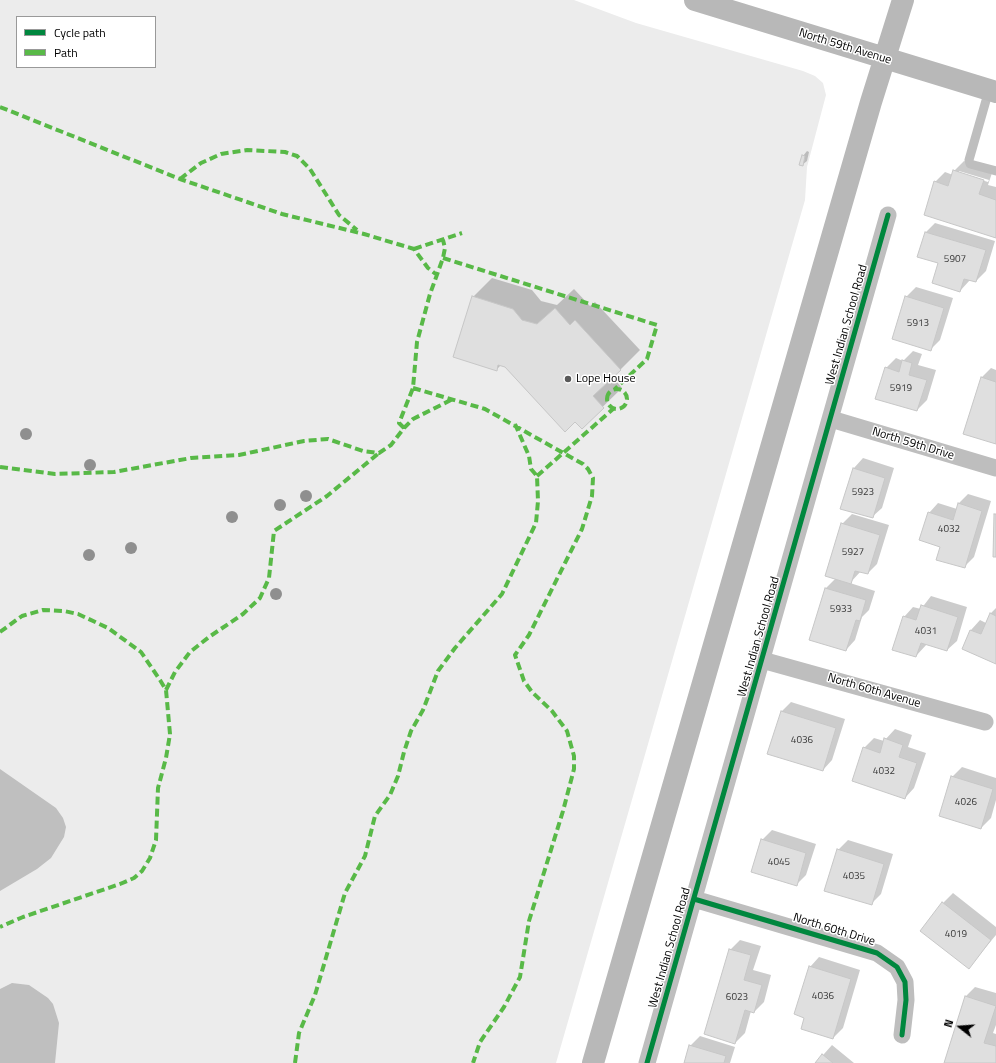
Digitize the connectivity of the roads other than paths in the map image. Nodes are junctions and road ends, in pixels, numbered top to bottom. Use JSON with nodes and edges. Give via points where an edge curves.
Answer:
{"nodes":[{"id":1,"x":695,"y":0,"type":"edge"},
{"id":2,"x":903,"y":0,"type":"edge"},
{"id":3,"x":884,"y":59,"type":"junction"},
{"id":4,"x":993,"y":91,"type":"edge"},
{"id":5,"x":996,"y":171,"type":"edge"},
{"id":6,"x":888,"y":215,"type":"dead end"},
{"id":7,"x":831,"y":419,"type":"junction"},
{"id":8,"x":996,"y":468,"type":"edge"},
{"id":9,"x":762,"y":660,"type":"junction"},
{"id":10,"x":985,"y":722,"type":"dead end"},
{"id":11,"x":694,"y":899,"type":"junction"},
{"id":12,"x":902,"y":1035,"type":"dead end"},
{"id":13,"x":593,"y":1063,"type":"edge"},
{"id":14,"x":647,"y":1063,"type":"edge"}],
"edges":[{"from":1,"to":3,"type":"main road","name":"North 59th Avenue"},
{"from":2,"to":3,"type":"main road"},
{"from":3,"to":4,"type":"main road","name":"North 59th Avenue"},
{"from":3,"to":13,"type":"main road"},
{"from":4,"to":5,"type":"lane","via":[[969,160],[970,164]]},
{"from":6,"to":7,"type":"street","name":"West Indian School Road"},
{"from":7,"to":8,"type":"street","name":"North 59th Drive"},
{"from":7,"to":9,"type":"street","name":"West Indian School Road"},
{"from":9,"to":10,"type":"street","name":"North 60th Avenue"},
{"from":9,"to":11,"type":"street","name":"West Indian School Road"},
{"from":11,"to":12,"type":"street","name":"North 60th Drive","via":[[877,953],[897,967],[905,982],[906,1000]]},
{"from":11,"to":14,"type":"street","name":"West Indian School Road"}]}
